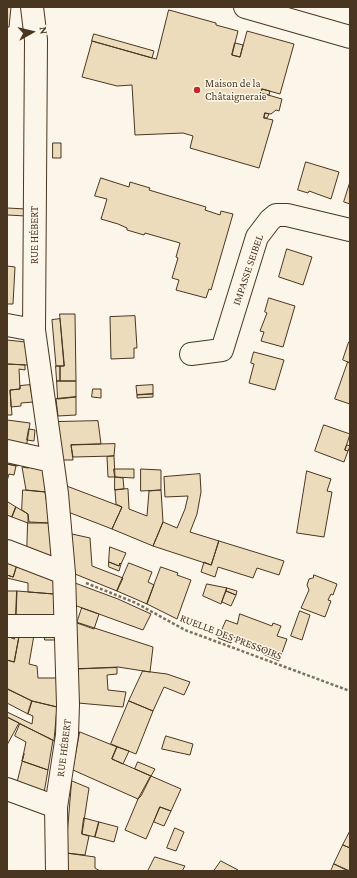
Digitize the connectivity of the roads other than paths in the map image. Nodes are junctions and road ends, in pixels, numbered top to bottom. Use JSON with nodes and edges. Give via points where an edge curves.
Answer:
{"nodes":[{"id":1,"x":32,"y":7,"type":"edge"},
{"id":2,"x":245,"y":7,"type":"edge"},
{"id":3,"x":350,"y":37,"type":"edge"},
{"id":4,"x":350,"y":230,"type":"edge"},
{"id":5,"x":7,"y":325,"type":"edge"},
{"id":6,"x":34,"y":330,"type":"junction"},
{"id":7,"x":192,"y":354,"type":"dead end"},
{"id":8,"x":7,"y":451,"type":"edge"},
{"id":9,"x":52,"y":461,"type":"junction"},
{"id":10,"x":7,"y":551,"type":"edge"},
{"id":11,"x":64,"y":574,"type":"junction"},
{"id":12,"x":7,"y":626,"type":"edge"},
{"id":13,"x":65,"y":626,"type":"junction"},
{"id":14,"x":7,"y":789,"type":"edge"},
{"id":15,"x":56,"y":806,"type":"junction"},
{"id":16,"x":57,"y":871,"type":"edge"}],
"edges":[{"from":1,"to":6,"type":"street","name":"RUE HÉBERT","via":[[36,40]]},
{"from":2,"to":3,"type":"street"},
{"from":4,"to":7,"type":"street","name":"IMPASSE SEIBEL","via":[[287,214],[276,215],[257,238],[222,350]]},
{"from":5,"to":6,"type":"street"},
{"from":6,"to":9,"type":"street","name":"RUE HÉBERT"},
{"from":8,"to":9,"type":"street"},
{"from":9,"to":11,"type":"street","name":"RUE HÉBERT"},
{"from":10,"to":11,"type":"street"},
{"from":11,"to":13,"type":"street","name":"RUE HÉBERT"},
{"from":12,"to":13,"type":"street"},
{"from":13,"to":15,"type":"street","name":"RUE HÉBERT","via":[[67,735]]},
{"from":14,"to":15,"type":"street"},
{"from":15,"to":16,"type":"street","name":"RUE HÉBERT"}]}
